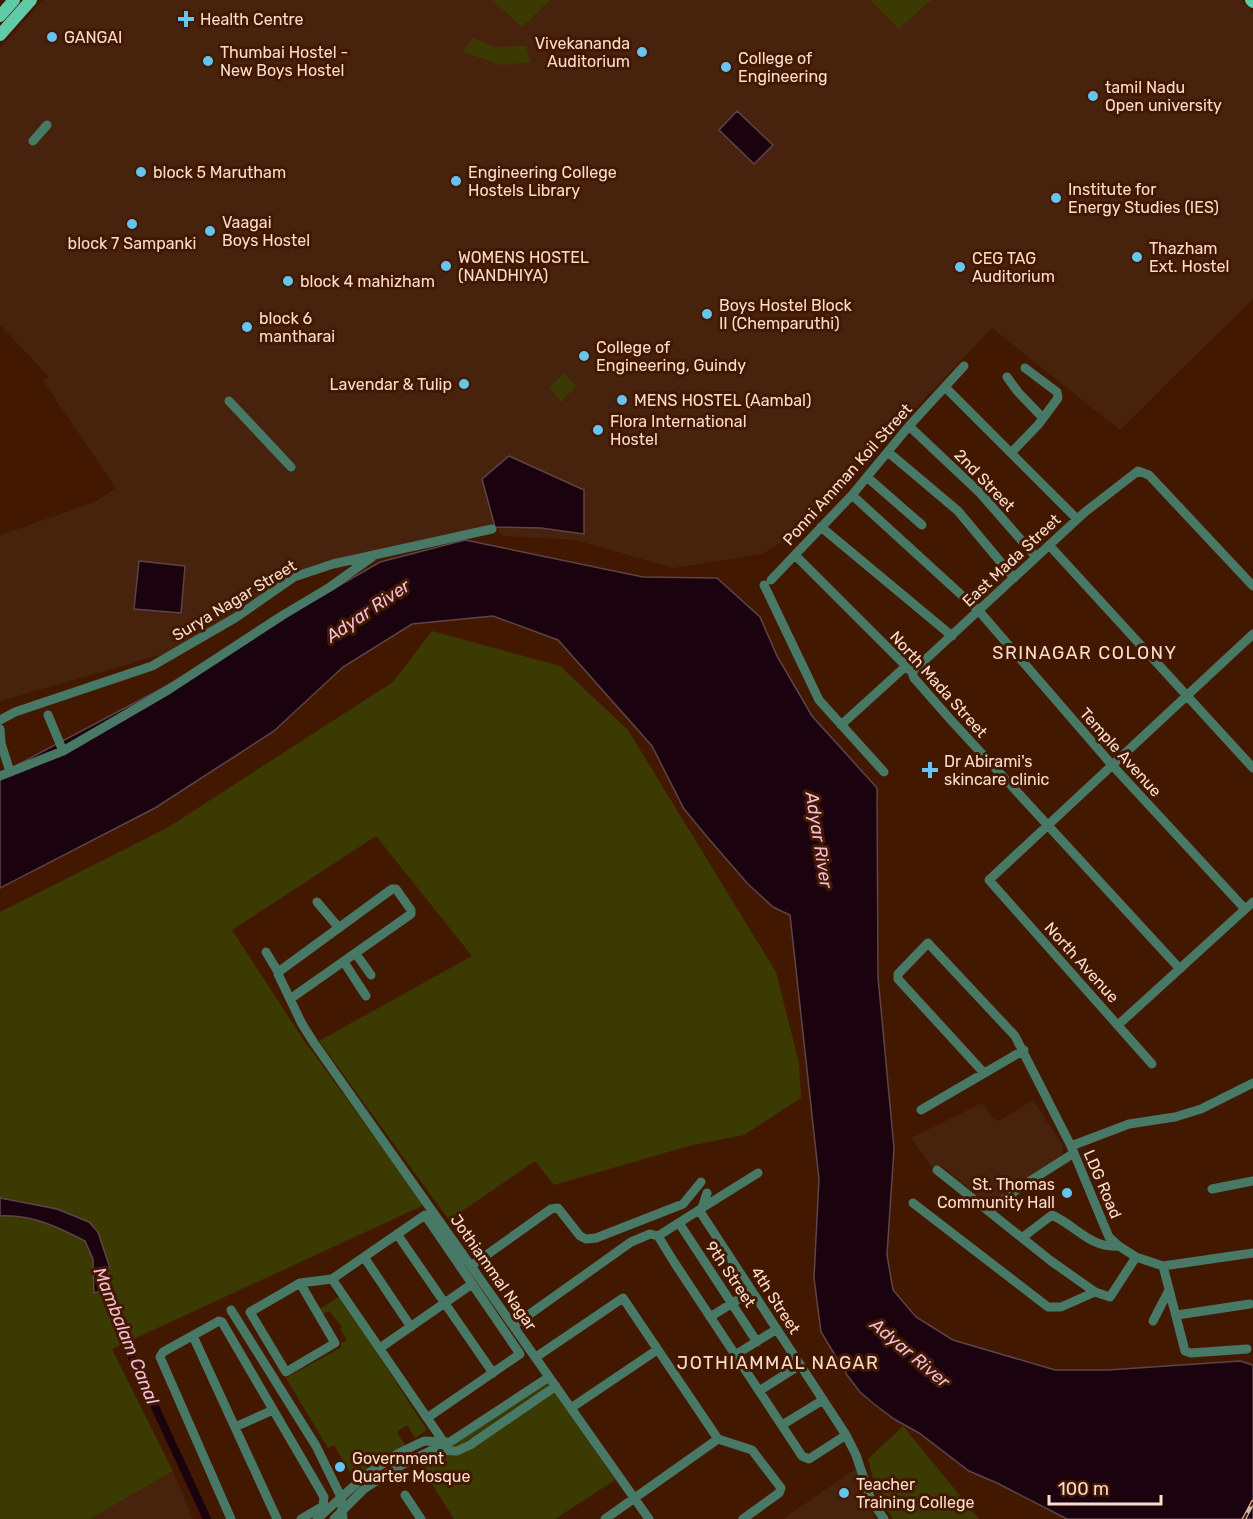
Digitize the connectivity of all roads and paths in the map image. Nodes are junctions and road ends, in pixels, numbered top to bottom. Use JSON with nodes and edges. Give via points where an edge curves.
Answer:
{"nodes":[{"id":1,"x":14,"y":0,"type":"edge"},
{"id":2,"x":31,"y":0,"type":"edge"},
{"id":3,"x":0,"y":16,"type":"edge"},
{"id":4,"x":1,"y":31,"type":"edge"},
{"id":5,"x":48,"y":125,"type":"dead end"},
{"id":6,"x":33,"y":141,"type":"dead end"},
{"id":7,"x":964,"y":366,"type":"dead end"},
{"id":8,"x":1025,"y":368,"type":"dead end"},
{"id":9,"x":1007,"y":377,"type":"dead end"},
{"id":10,"x":945,"y":387,"type":"junction"},
{"id":11,"x":229,"y":401,"type":"dead end"},
{"id":12,"x":1043,"y":418,"type":"junction"},
{"id":13,"x":909,"y":426,"type":"junction"},
{"id":14,"x":888,"y":452,"type":"junction"},
{"id":15,"x":1012,"y":452,"type":"junction"},
{"id":16,"x":291,"y":467,"type":"dead end"},
{"id":17,"x":867,"y":477,"type":"junction"},
{"id":18,"x":852,"y":495,"type":"junction"},
{"id":19,"x":1077,"y":519,"type":"junction"},
{"id":20,"x":922,"y":525,"type":"dead end"},
{"id":21,"x":821,"y":527,"type":"junction"},
{"id":22,"x":492,"y":529,"type":"dead end"},
{"id":23,"x":1049,"y":545,"type":"junction"},
{"id":24,"x":376,"y":554,"type":"junction"},
{"id":25,"x":795,"y":555,"type":"junction"},
{"id":26,"x":1036,"y":557,"type":"junction"},
{"id":27,"x":1014,"y":578,"type":"junction"},
{"id":28,"x":1253,"y":586,"type":"edge"},
{"id":29,"x":979,"y":611,"type":"junction"},
{"id":30,"x":1253,"y":634,"type":"edge"},
{"id":31,"x":952,"y":636,"type":"junction"},
{"id":32,"x":909,"y":669,"type":"junction"},
{"id":33,"x":1187,"y":696,"type":"junction"},
{"id":34,"x":48,"y":715,"type":"dead end"},
{"id":35,"x":0,"y":720,"type":"edge"},
{"id":36,"x":841,"y":725,"type":"junction"},
{"id":37,"x":0,"y":729,"type":"edge"},
{"id":38,"x":63,"y":751,"type":"junction"},
{"id":39,"x":1112,"y":765,"type":"junction"},
{"id":40,"x":1253,"y":768,"type":"edge"},
{"id":41,"x":10,"y":772,"type":"junction"},
{"id":42,"x":884,"y":772,"type":"dead end"},
{"id":43,"x":0,"y":776,"type":"edge"},
{"id":44,"x":1049,"y":825,"type":"junction"},
{"id":45,"x":317,"y":902,"type":"dead end"},
{"id":46,"x":1249,"y":906,"type":"edge"},
{"id":47,"x":339,"y":928,"type":"junction"},
{"id":48,"x":266,"y":952,"type":"dead end"},
{"id":49,"x":356,"y":954,"type":"junction"},
{"id":50,"x":344,"y":962,"type":"junction"},
{"id":51,"x":1180,"y":969,"type":"junction"},
{"id":52,"x":278,"y":972,"type":"junction"},
{"id":53,"x":371,"y":975,"type":"dead end"},
{"id":54,"x":366,"y":996,"type":"dead end"},
{"id":55,"x":290,"y":999,"type":"junction"},
{"id":56,"x":1118,"y":1025,"type":"junction"},
{"id":57,"x":1024,"y":1050,"type":"junction"},
{"id":58,"x":1152,"y":1064,"type":"dead end"},
{"id":59,"x":984,"y":1073,"type":"junction"},
{"id":60,"x":1253,"y":1083,"type":"edge"},
{"id":61,"x":921,"y":1110,"type":"dead end"},
{"id":62,"x":1073,"y":1150,"type":"junction"},
{"id":63,"x":937,"y":1170,"type":"dead end"},
{"id":64,"x":758,"y":1173,"type":"dead end"},
{"id":65,"x":1253,"y":1181,"type":"edge"},
{"id":66,"x":701,"y":1182,"type":"dead end"},
{"id":67,"x":1212,"y":1189,"type":"dead end"},
{"id":68,"x":707,"y":1193,"type":"dead end"},
{"id":69,"x":913,"y":1203,"type":"dead end"},
{"id":70,"x":701,"y":1209,"type":"junction"},
{"id":71,"x":990,"y":1210,"type":"junction"},
{"id":72,"x":679,"y":1223,"type":"junction"},
{"id":73,"x":397,"y":1234,"type":"junction"},
{"id":74,"x":658,"y":1236,"type":"junction"},
{"id":75,"x":1023,"y":1238,"type":"junction"},
{"id":76,"x":1119,"y":1246,"type":"junction"},
{"id":77,"x":1253,"y":1253,"type":"edge"},
{"id":78,"x":364,"y":1257,"type":"junction"},
{"id":79,"x":1136,"y":1257,"type":"junction"},
{"id":80,"x":471,"y":1266,"type":"junction"},
{"id":81,"x":1163,"y":1266,"type":"junction"},
{"id":82,"x":332,"y":1279,"type":"junction"},
{"id":83,"x":300,"y":1283,"type":"junction"},
{"id":84,"x":472,"y":1284,"type":"junction"},
{"id":85,"x":752,"y":1291,"type":"junction"},
{"id":86,"x":1095,"y":1292,"type":"junction"},
{"id":87,"x":1168,"y":1293,"type":"junction"},
{"id":88,"x":445,"y":1303,"type":"junction"},
{"id":89,"x":733,"y":1303,"type":"junction"},
{"id":90,"x":1250,"y":1304,"type":"dead end"},
{"id":91,"x":231,"y":1311,"type":"dead end"},
{"id":92,"x":1177,"y":1315,"type":"junction"},
{"id":93,"x":710,"y":1317,"type":"junction"},
{"id":94,"x":1153,"y":1321,"type":"dead end"},
{"id":95,"x":513,"y":1326,"type":"junction"},
{"id":96,"x":411,"y":1327,"type":"junction"},
{"id":97,"x":777,"y":1329,"type":"junction"},
{"id":98,"x":193,"y":1336,"type":"junction"},
{"id":99,"x":757,"y":1342,"type":"junction"},
{"id":100,"x":380,"y":1348,"type":"junction"},
{"id":101,"x":657,"y":1350,"type":"junction"},
{"id":102,"x":1247,"y":1350,"type":"dead end"},
{"id":103,"x":735,"y":1355,"type":"junction"},
{"id":104,"x":536,"y":1357,"type":"junction"},
{"id":105,"x":800,"y":1365,"type":"junction"},
{"id":106,"x":493,"y":1372,"type":"junction"},
{"id":107,"x":549,"y":1377,"type":"junction"},
{"id":108,"x":556,"y":1386,"type":"junction"},
{"id":109,"x":759,"y":1391,"type":"junction"},
{"id":110,"x":823,"y":1400,"type":"junction"},
{"id":111,"x":572,"y":1408,"type":"junction"},
{"id":112,"x":273,"y":1410,"type":"junction"},
{"id":113,"x":427,"y":1418,"type":"junction"},
{"id":114,"x":782,"y":1425,"type":"junction"},
{"id":115,"x":235,"y":1427,"type":"junction"},
{"id":116,"x":846,"y":1436,"type":"junction"},
{"id":117,"x":718,"y":1439,"type":"junction"},
{"id":118,"x":429,"y":1440,"type":"junction"},
{"id":119,"x":445,"y":1444,"type":"junction"},
{"id":120,"x":432,"y":1450,"type":"junction"},
{"id":121,"x":405,"y":1495,"type":"dead end"},
{"id":122,"x":341,"y":1497,"type":"junction"},
{"id":123,"x":634,"y":1497,"type":"junction"},
{"id":124,"x":342,"y":1514,"type":"edge"},
{"id":125,"x":231,"y":1519,"type":"edge"},
{"id":126,"x":276,"y":1519,"type":"edge"},
{"id":127,"x":301,"y":1519,"type":"edge"},
{"id":128,"x":317,"y":1519,"type":"edge"},
{"id":129,"x":334,"y":1519,"type":"edge"},
{"id":130,"x":421,"y":1519,"type":"edge"},
{"id":131,"x":605,"y":1519,"type":"edge"},
{"id":132,"x":649,"y":1519,"type":"edge"},
{"id":133,"x":743,"y":1519,"type":"edge"},
{"id":134,"x":884,"y":1519,"type":"edge"}],
"edges":[{"from":1,"to":3,"type":"main road"},
{"from":2,"to":4,"type":"main road"},
{"from":5,"to":6,"type":"street"},
{"from":7,"to":10,"type":"street","name":"Ponni Amman Koil Street"},
{"from":8,"to":12,"type":"street","via":[[1058,395]]},
{"from":9,"to":12,"type":"street"},
{"from":10,"to":13,"type":"street","name":"Ponni Amman Koil Street"},
{"from":10,"to":15,"type":"street"},
{"from":11,"to":16,"type":"street"},
{"from":12,"to":15,"type":"street"},
{"from":13,"to":14,"type":"street","name":"Ponni Amman Koil Street"},
{"from":13,"to":26,"type":"street","name":"2nd Street","via":[[980,493]]},
{"from":14,"to":17,"type":"street","name":"Ponni Amman Koil Street"},
{"from":14,"to":27,"type":"street","via":[[958,511]]},
{"from":15,"to":19,"type":"street"},
{"from":17,"to":18,"type":"street","name":"Ponni Amman Koil Street"},
{"from":17,"to":20,"type":"street"},
{"from":18,"to":21,"type":"street","name":"Ponni Amman Koil Street"},
{"from":18,"to":29,"type":"street","name":"Temple Avenue"},
{"from":19,"to":23,"type":"street","name":"East Mada Street"},
{"from":19,"to":28,"type":"street","name":"East Mada Street","via":[[1134,473],[1143,472]]},
{"from":21,"to":25,"type":"street","name":"Ponni Amman Koil Street"},
{"from":21,"to":31,"type":"street"},
{"from":22,"to":24,"type":"street","name":"Surya Nagar Street"},
{"from":23,"to":26,"type":"street","name":"East Mada Street"},
{"from":23,"to":33,"type":"street"},
{"from":24,"to":35,"type":"street","name":"Surya Nagar Street","via":[[294,577],[236,618],[152,666]]},
{"from":24,"to":38,"type":"street","via":[[168,690]]},
{"from":25,"to":32,"type":"street","name":"North Mada Street"},
{"from":25,"to":36,"type":"street","name":"Ponni Amman Koil Street","via":[[767,582],[819,700]]},
{"from":26,"to":27,"type":"street","name":"East Mada Street"},
{"from":27,"to":29,"type":"street","name":"East Mada Street"},
{"from":29,"to":31,"type":"street","name":"East Mada Street"},
{"from":29,"to":39,"type":"street","name":"Temple Avenue"},
{"from":30,"to":33,"type":"street"},
{"from":31,"to":32,"type":"street","name":"East Mada Street"},
{"from":32,"to":36,"type":"street","name":"East Mada Street"},
{"from":32,"to":44,"type":"street","name":"North Mada Street"},
{"from":33,"to":39,"type":"street"},
{"from":33,"to":40,"type":"street"},
{"from":34,"to":38,"type":"street"},
{"from":36,"to":42,"type":"street","name":"Ponni Amman Koil Street"},
{"from":37,"to":41,"type":"street"},
{"from":38,"to":41,"type":"street"},
{"from":39,"to":44,"type":"street"},
{"from":39,"to":46,"type":"street","name":"Temple Avenue"},
{"from":41,"to":43,"type":"street"},
{"from":44,"to":51,"type":"street","name":"North Mada Street"},
{"from":44,"to":56,"type":"street","name":"North Avenue","via":[[989,880]]},
{"from":45,"to":47,"type":"street"},
{"from":46,"to":51,"type":"street"},
{"from":47,"to":49,"type":"street","via":[[393,888],[411,910],[410,915]]},
{"from":47,"to":52,"type":"street"},
{"from":48,"to":52,"type":"street","name":"Jothiammal Nagar"},
{"from":49,"to":50,"type":"street"},
{"from":49,"to":53,"type":"street"},
{"from":50,"to":54,"type":"street"},
{"from":50,"to":55,"type":"street"},
{"from":51,"to":56,"type":"street"},
{"from":52,"to":55,"type":"street","name":"Jothiammal Nagar"},
{"from":55,"to":80,"type":"street","name":"Jothiammal Nagar","via":[[314,1043]]},
{"from":56,"to":58,"type":"street","name":"North Avenue"},
{"from":57,"to":59,"type":"street"},
{"from":57,"to":59,"type":"street","via":[[928,943],[898,974],[898,979]]},
{"from":57,"to":62,"type":"street"},
{"from":59,"to":61,"type":"street"},
{"from":60,"to":62,"type":"street","name":"LDG Road","via":[[1201,1109],[1129,1124]]},
{"from":62,"to":71,"type":"street"},
{"from":62,"to":76,"type":"street","name":"LDG Road","via":[[1109,1237]]},
{"from":63,"to":71,"type":"street"},
{"from":64,"to":70,"type":"street"},
{"from":65,"to":67,"type":"street"},
{"from":66,"to":80,"type":"street","via":[[683,1204],[596,1238],[580,1236],[558,1208],[550,1209]]},
{"from":68,"to":70,"type":"street"},
{"from":69,"to":86,"type":"street","via":[[1048,1307],[1061,1307]]},
{"from":70,"to":72,"type":"street"},
{"from":70,"to":85,"type":"street","name":"4th Street"},
{"from":71,"to":75,"type":"street"},
{"from":72,"to":74,"type":"street"},
{"from":72,"to":89,"type":"street","name":"9th Street"},
{"from":73,"to":78,"type":"street"},
{"from":73,"to":84,"type":"street","via":[[425,1215]]},
{"from":73,"to":88,"type":"street"},
{"from":74,"to":93,"type":"street"},
{"from":74,"to":95,"type":"street","via":[[650,1234],[631,1242]]},
{"from":75,"to":76,"type":"street","via":[[1052,1215],[1095,1243]]},
{"from":75,"to":86,"type":"street"},
{"from":76,"to":79,"type":"street","name":"LDG Road"},
{"from":77,"to":81,"type":"street","name":"LDG Road"},
{"from":78,"to":82,"type":"street"},
{"from":78,"to":96,"type":"street"},
{"from":79,"to":81,"type":"street","name":"LDG Road"},
{"from":79,"to":86,"type":"street","via":[[1110,1297]]},
{"from":80,"to":95,"type":"street","name":"Jothiammal Nagar"},
{"from":81,"to":87,"type":"street"},
{"from":82,"to":83,"type":"street"},
{"from":82,"to":100,"type":"street"},
{"from":83,"to":83,"type":"street","via":[[250,1312],[286,1372],[335,1343]]},
{"from":84,"to":88,"type":"street"},
{"from":84,"to":106,"type":"street","via":[[520,1354]]},
{"from":85,"to":89,"type":"street"},
{"from":85,"to":97,"type":"street","name":"4th Street"},
{"from":87,"to":92,"type":"street"},
{"from":87,"to":94,"type":"street"},
{"from":88,"to":96,"type":"street"},
{"from":88,"to":106,"type":"street"},
{"from":89,"to":93,"type":"street"},
{"from":89,"to":99,"type":"street","name":"9th Street"},
{"from":90,"to":92,"type":"street"},
{"from":91,"to":122,"type":"street","via":[[316,1446]]},
{"from":92,"to":102,"type":"street","via":[[1186,1352]]},
{"from":93,"to":103,"type":"street"},
{"from":95,"to":104,"type":"street","name":"Jothiammal Nagar"},
{"from":96,"to":100,"type":"street"},
{"from":97,"to":99,"type":"street"},
{"from":97,"to":105,"type":"street","name":"4th Street"},
{"from":98,"to":112,"type":"street","via":[[222,1322]]},
{"from":98,"to":115,"type":"street"},
{"from":98,"to":125,"type":"street","via":[[160,1357]]},
{"from":99,"to":103,"type":"street"},
{"from":100,"to":113,"type":"street"},
{"from":101,"to":104,"type":"street","via":[[623,1298]]},
{"from":101,"to":111,"type":"street"},
{"from":101,"to":117,"type":"street"},
{"from":103,"to":109,"type":"street"},
{"from":104,"to":107,"type":"street","name":"Jothiammal Nagar"},
{"from":105,"to":109,"type":"street"},
{"from":105,"to":110,"type":"street","name":"4th Street"},
{"from":106,"to":113,"type":"street"},
{"from":107,"to":108,"type":"street","name":"Jothiammal Nagar"},
{"from":107,"to":119,"type":"street"},
{"from":108,"to":111,"type":"street","name":"Jothiammal Nagar"},
{"from":108,"to":120,"type":"street","via":[[470,1445],[457,1451]]},
{"from":109,"to":114,"type":"street"},
{"from":110,"to":114,"type":"street"},
{"from":110,"to":116,"type":"street","name":"4th Street"},
{"from":111,"to":123,"type":"street","name":"Jothiammal Nagar"},
{"from":112,"to":115,"type":"street"},
{"from":112,"to":127,"type":"street","via":[[324,1497],[323,1506]]},
{"from":113,"to":119,"type":"street"},
{"from":114,"to":116,"type":"street","via":[[807,1459]]},
{"from":115,"to":126,"type":"street"},
{"from":116,"to":134,"type":"street","name":"4th Street","via":[[871,1500]]},
{"from":117,"to":123,"type":"street"},
{"from":117,"to":133,"type":"street","via":[[752,1449],[782,1489]]},
{"from":118,"to":119,"type":"street"},
{"from":118,"to":120,"type":"street"},
{"from":118,"to":122,"type":"street","via":[[376,1468]]},
{"from":120,"to":124,"type":"street","via":[[364,1489]]},
{"from":121,"to":130,"type":"street"},
{"from":122,"to":124,"type":"street"},
{"from":122,"to":128,"type":"street"},
{"from":123,"to":131,"type":"street"},
{"from":123,"to":132,"type":"street","name":"Jothiammal Nagar"},
{"from":124,"to":129,"type":"street"}]}
